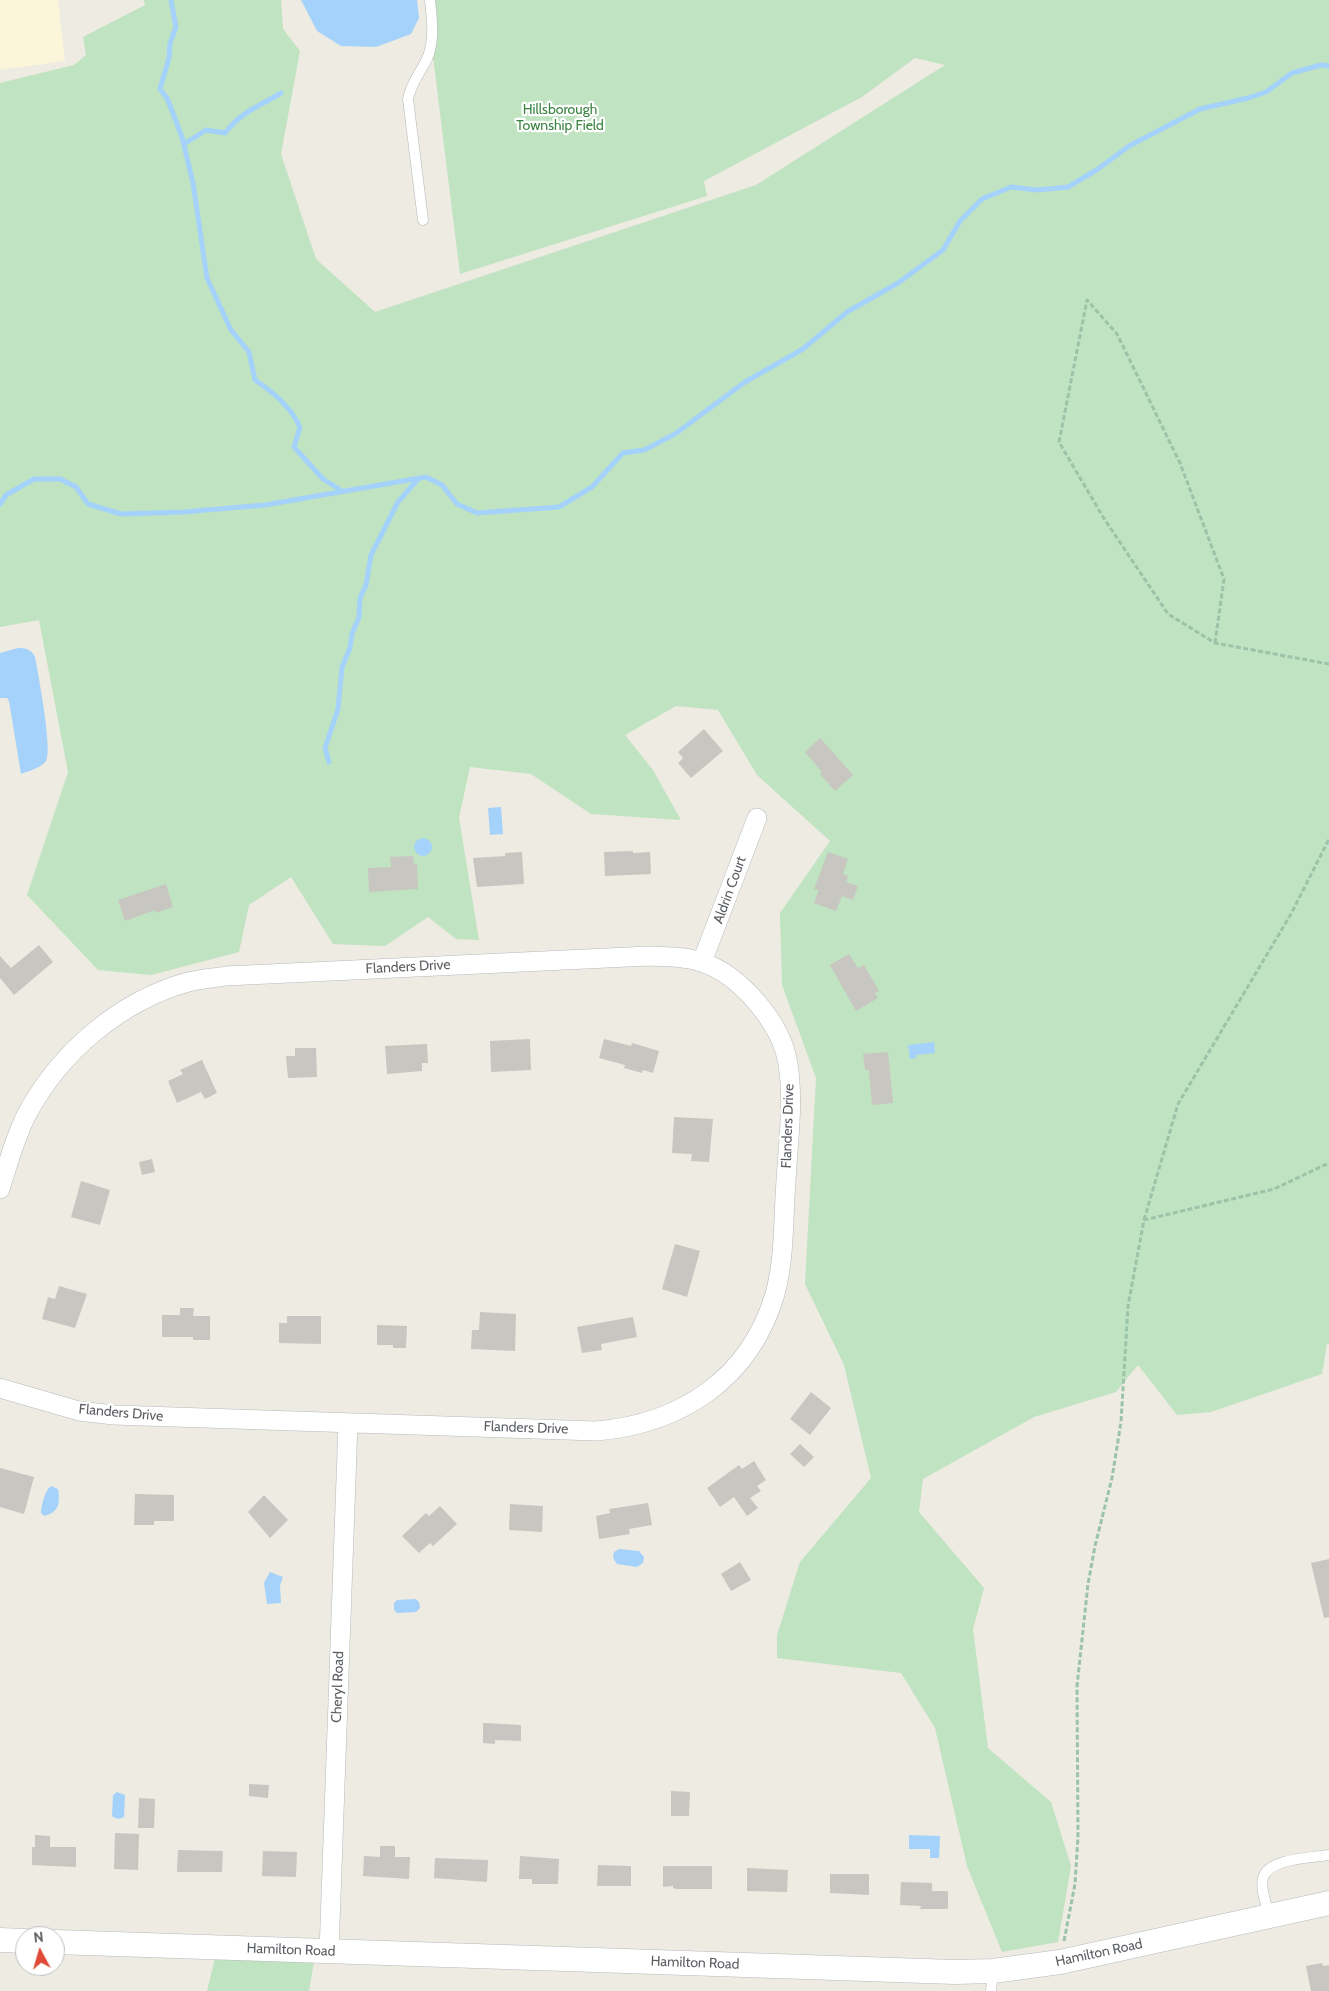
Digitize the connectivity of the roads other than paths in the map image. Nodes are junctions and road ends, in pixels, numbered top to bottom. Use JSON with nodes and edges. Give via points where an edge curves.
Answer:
{"nodes":[{"id":1,"x":430,"y":0,"type":"edge"},
{"id":2,"x":423,"y":220,"type":"dead end"},
{"id":3,"x":757,"y":818,"type":"dead end"},
{"id":4,"x":702,"y":962,"type":"junction"},
{"id":5,"x":0,"y":1189,"type":"edge"},
{"id":6,"x":0,"y":1388,"type":"edge"},
{"id":7,"x":348,"y":1423,"type":"junction"},
{"id":8,"x":1329,"y":1855,"type":"edge"},
{"id":9,"x":1329,"y":1903,"type":"edge"},
{"id":10,"x":1269,"y":1916,"type":"junction"},
{"id":11,"x":0,"y":1940,"type":"edge"},
{"id":12,"x":15,"y":1941,"type":"edge"},
{"id":13,"x":65,"y":1942,"type":"edge"},
{"id":14,"x":329,"y":1952,"type":"junction"},
{"id":15,"x":992,"y":1981,"type":"edge"}],
"edges":[{"from":1,"to":2,"type":"lane","via":[[432,43],[408,98]]},
{"from":3,"to":4,"type":"street","name":"Aldrin Court"},
{"from":4,"to":5,"type":"street","name":"Flanders Drive","via":[[649,956],[226,976],[188,982],[115,1016],[58,1066],[26,1115]]},
{"from":4,"to":7,"type":"street","name":"Flanders Drive","via":[[726,975],[749,994],[781,1039],[788,1062],[791,1089],[780,1264],[775,1294],[746,1354],[705,1395],[677,1412],[622,1429],[596,1431]]},
{"from":6,"to":7,"type":"street","name":"Flanders Drive","via":[[79,1411],[114,1415]]},
{"from":7,"to":14,"type":"street","name":"Cheryl Road"},
{"from":8,"to":10,"type":"lane","via":[[1281,1862],[1268,1869],[1262,1883]]},
{"from":9,"to":10,"type":"street","name":"Hamilton Road"},
{"from":10,"to":15,"type":"street","name":"Hamilton Road","via":[[1060,1962]]},
{"from":11,"to":12,"type":"street"},
{"from":13,"to":14,"type":"street","name":"Hamilton Road"},
{"from":14,"to":15,"type":"street","name":"Hamilton Road","via":[[955,1972]]}]}
